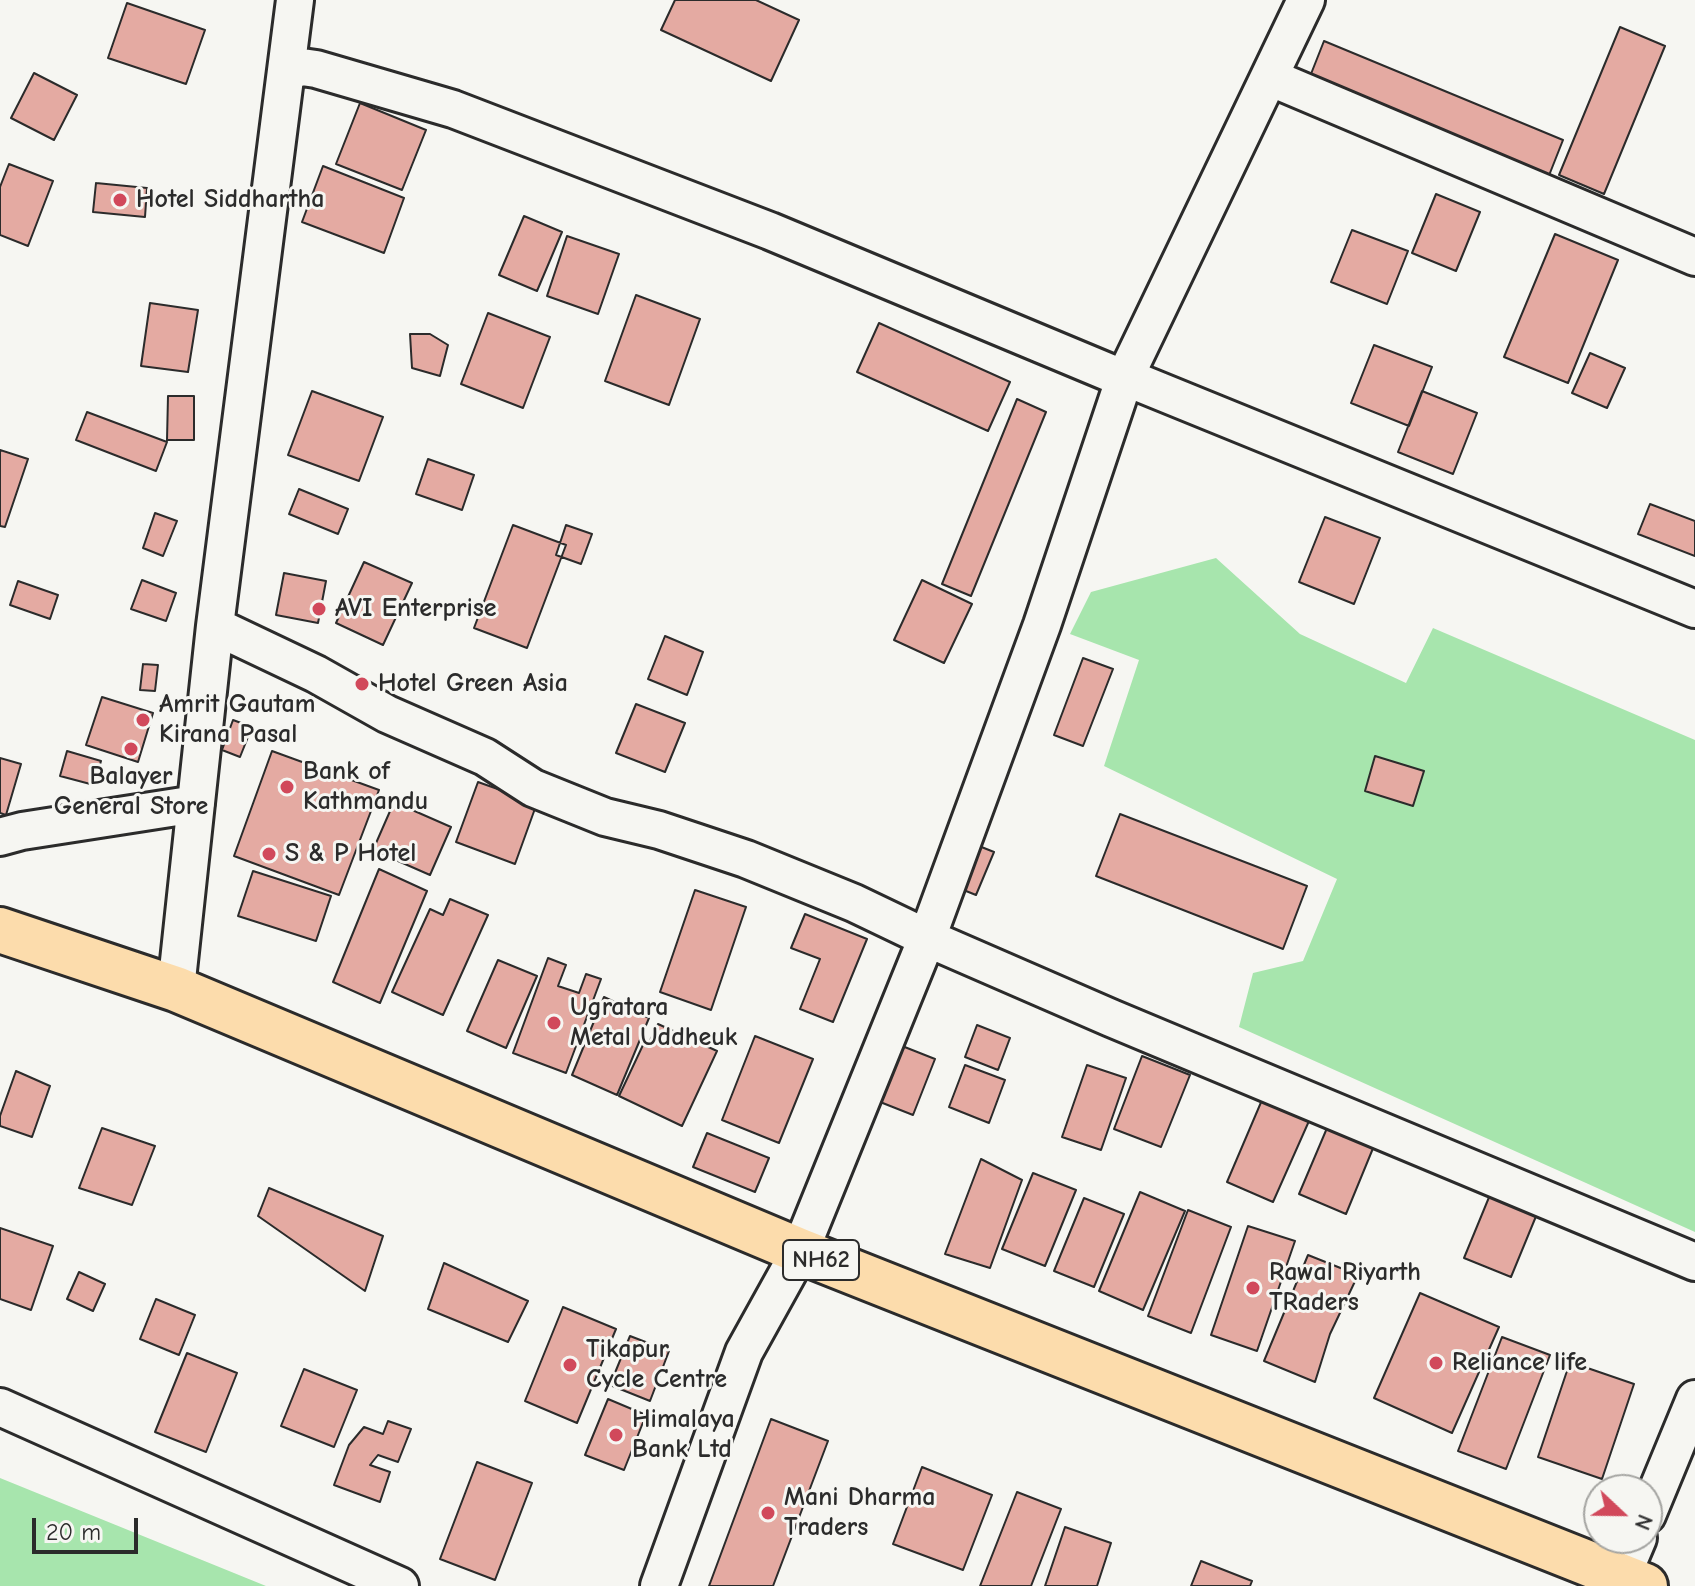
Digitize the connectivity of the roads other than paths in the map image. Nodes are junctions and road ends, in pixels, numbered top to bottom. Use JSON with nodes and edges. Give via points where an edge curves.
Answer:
{"nodes":[{"id":1,"x":295,"y":0,"type":"edge"},
{"id":2,"x":1306,"y":0,"type":"edge"},
{"id":3,"x":287,"y":72,"type":"junction"},
{"id":4,"x":1269,"y":77,"type":"junction"},
{"id":5,"x":1695,"y":257,"type":"edge"},
{"id":6,"x":1125,"y":377,"type":"junction"},
{"id":7,"x":1695,"y":609,"type":"edge"},
{"id":8,"x":215,"y":626,"type":"junction"},
{"id":9,"x":196,"y":804,"type":"junction"},
{"id":10,"x":0,"y":837,"type":"edge"},
{"id":11,"x":0,"y":930,"type":"edge"},
{"id":12,"x":927,"y":938,"type":"junction"},
{"id":13,"x":176,"y":989,"type":"junction"},
{"id":14,"x":800,"y":1251,"type":"junction"},
{"id":15,"x":1695,"y":1262,"type":"edge"},
{"id":16,"x":1695,"y":1399,"type":"edge"},
{"id":17,"x":0,"y":1407,"type":"edge"},
{"id":18,"x":1663,"y":1476,"type":"edge"},
{"id":19,"x":1635,"y":1567,"type":"edge"},
{"id":20,"x":400,"y":1586,"type":"edge"},
{"id":21,"x":659,"y":1586,"type":"edge"}],
"edges":[{"from":1,"to":3,"type":"street"},
{"from":2,"to":4,"type":"street"},
{"from":3,"to":6,"type":"street","via":[[316,69],[453,109],[770,231]]},
{"from":3,"to":8,"type":"street"},
{"from":4,"to":5,"type":"street"},
{"from":4,"to":6,"type":"street"},
{"from":6,"to":7,"type":"street"},
{"from":6,"to":12,"type":"street","via":[[1042,625]]},
{"from":8,"to":9,"type":"street"},
{"from":8,"to":12,"type":"street","via":[[387,714],[485,757],[533,788],[605,817],[746,859]]},
{"from":9,"to":10,"type":"street"},
{"from":9,"to":13,"type":"street"},
{"from":11,"to":13,"type":"main road","number":"NH62"},
{"from":12,"to":14,"type":"street"},
{"from":12,"to":15,"type":"street"},
{"from":13,"to":14,"type":"main road","number":"NH62"},
{"from":14,"to":19,"type":"main road","number":"NH62"},
{"from":14,"to":21,"type":"street","via":[[744,1352]]},
{"from":16,"to":18,"type":"street"},
{"from":17,"to":20,"type":"street"}]}
